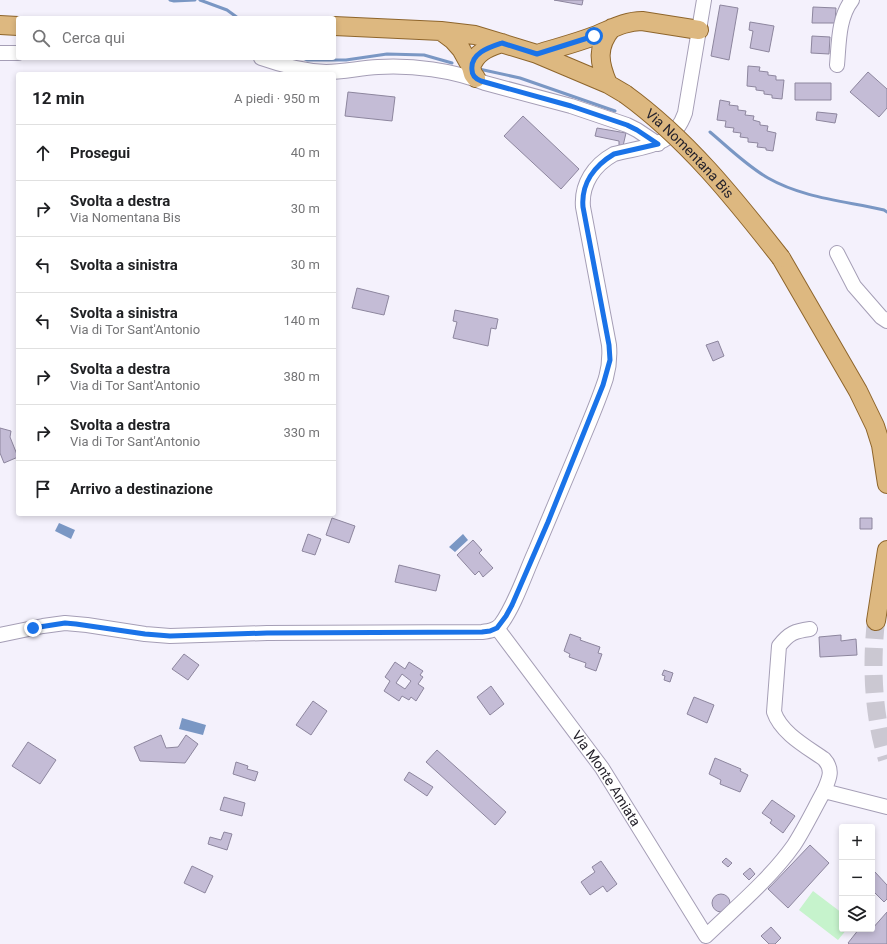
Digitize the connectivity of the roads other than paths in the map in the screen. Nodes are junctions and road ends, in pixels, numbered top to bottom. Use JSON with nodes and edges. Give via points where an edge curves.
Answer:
{"nodes":[{"id":1,"x":704,"y":0,"type":"edge"},
{"id":2,"x":852,"y":0,"type":"edge"},
{"id":3,"x":0,"y":25,"type":"edge"},
{"id":4,"x":16,"y":26,"type":"edge"},
{"id":5,"x":336,"y":26,"type":"edge"},
{"id":6,"x":612,"y":28,"type":"junction"},
{"id":7,"x":699,"y":30,"type":"junction"},
{"id":8,"x":441,"y":31,"type":"junction"},
{"id":9,"x":502,"y":43,"type":"junction"},
{"id":10,"x":0,"y":53,"type":"edge"},
{"id":11,"x":16,"y":53,"type":"edge"},
{"id":12,"x":537,"y":54,"type":"junction"},
{"id":13,"x":268,"y":60,"type":"edge"},
{"id":14,"x":837,"y":65,"type":"dead end"},
{"id":15,"x":326,"y":72,"type":"edge"},
{"id":16,"x":326,"y":72,"type":"edge"},
{"id":17,"x":474,"y":72,"type":"junction"},
{"id":18,"x":608,"y":84,"type":"junction"},
{"id":19,"x":658,"y":144,"type":"junction"},
{"id":20,"x":837,"y":253,"type":"dead end"},
{"id":21,"x":887,"y":321,"type":"edge"},
{"id":22,"x":887,"y":484,"type":"edge"},
{"id":23,"x":887,"y":550,"type":"edge"},
{"id":24,"x":876,"y":621,"type":"tunnel mouth"},
{"id":25,"x":497,"y":628,"type":"junction"},
{"id":26,"x":810,"y":629,"type":"dead end"},
{"id":27,"x":0,"y":635,"type":"edge"},
{"id":28,"x":824,"y":791,"type":"junction"},
{"id":29,"x":887,"y":808,"type":"edge"},
{"id":30,"x":702,"y":940,"type":"edge"}],
"edges":[{"from":1,"to":7,"type":"street"},
{"from":2,"to":14,"type":"street","via":[[843,18]]},
{"from":3,"to":4,"type":"main road"},
{"from":5,"to":8,"type":"main road","name":"Via Nomentana Bis"},
{"from":6,"to":7,"type":"main road","via":[[626,22],[642,21]]},
{"from":6,"to":12,"type":"main road"},
{"from":6,"to":18,"type":"main road","via":[[600,51]]},
{"from":7,"to":19,"type":"street","via":[[683,118],[675,131]]},
{"from":8,"to":9,"type":"main road","name":"Via Nomentana Bis","via":[[462,33]]},
{"from":8,"to":17,"type":"main road","via":[[458,44]]},
{"from":9,"to":12,"type":"main road","name":"Via Nomentana Bis"},
{"from":9,"to":17,"type":"main road","via":[[475,57]]},
{"from":10,"to":11,"type":"street"},
{"from":12,"to":18,"type":"main road","name":"Via Nomentana Bis"},
{"from":13,"to":16,"type":"street"},
{"from":15,"to":17,"type":"street","via":[[406,67]]},
{"from":17,"to":19,"type":"street","via":[[485,83],[571,106],[627,125]]},
{"from":18,"to":22,"type":"main road","name":"Via Nomentana Bis","bridge":true,"via":[[625,94],[687,147],[729,192],[781,258],[858,391],[875,426]]},
{"from":19,"to":25,"type":"street","via":[[614,154],[595,170],[584,189],[583,207],[610,352],[606,378],[512,605]]},
{"from":20,"to":21,"type":"street","via":[[854,286]]},
{"from":23,"to":24,"type":"main road"},
{"from":25,"to":27,"type":"street","via":[[490,631],[466,632],[170,636],[65,623]]},
{"from":25,"to":30,"type":"street","name":"Via Monte Amiata","via":[[602,768]]},
{"from":26,"to":28,"type":"street","name":"Via Monte Amiata","via":[[795,631],[779,646],[774,712],[784,729],[828,764],[830,776]]},
{"from":28,"to":29,"type":"street"},
{"from":28,"to":30,"type":"street","name":"Via Monte Amiata","via":[[802,832],[786,854]]}]}
